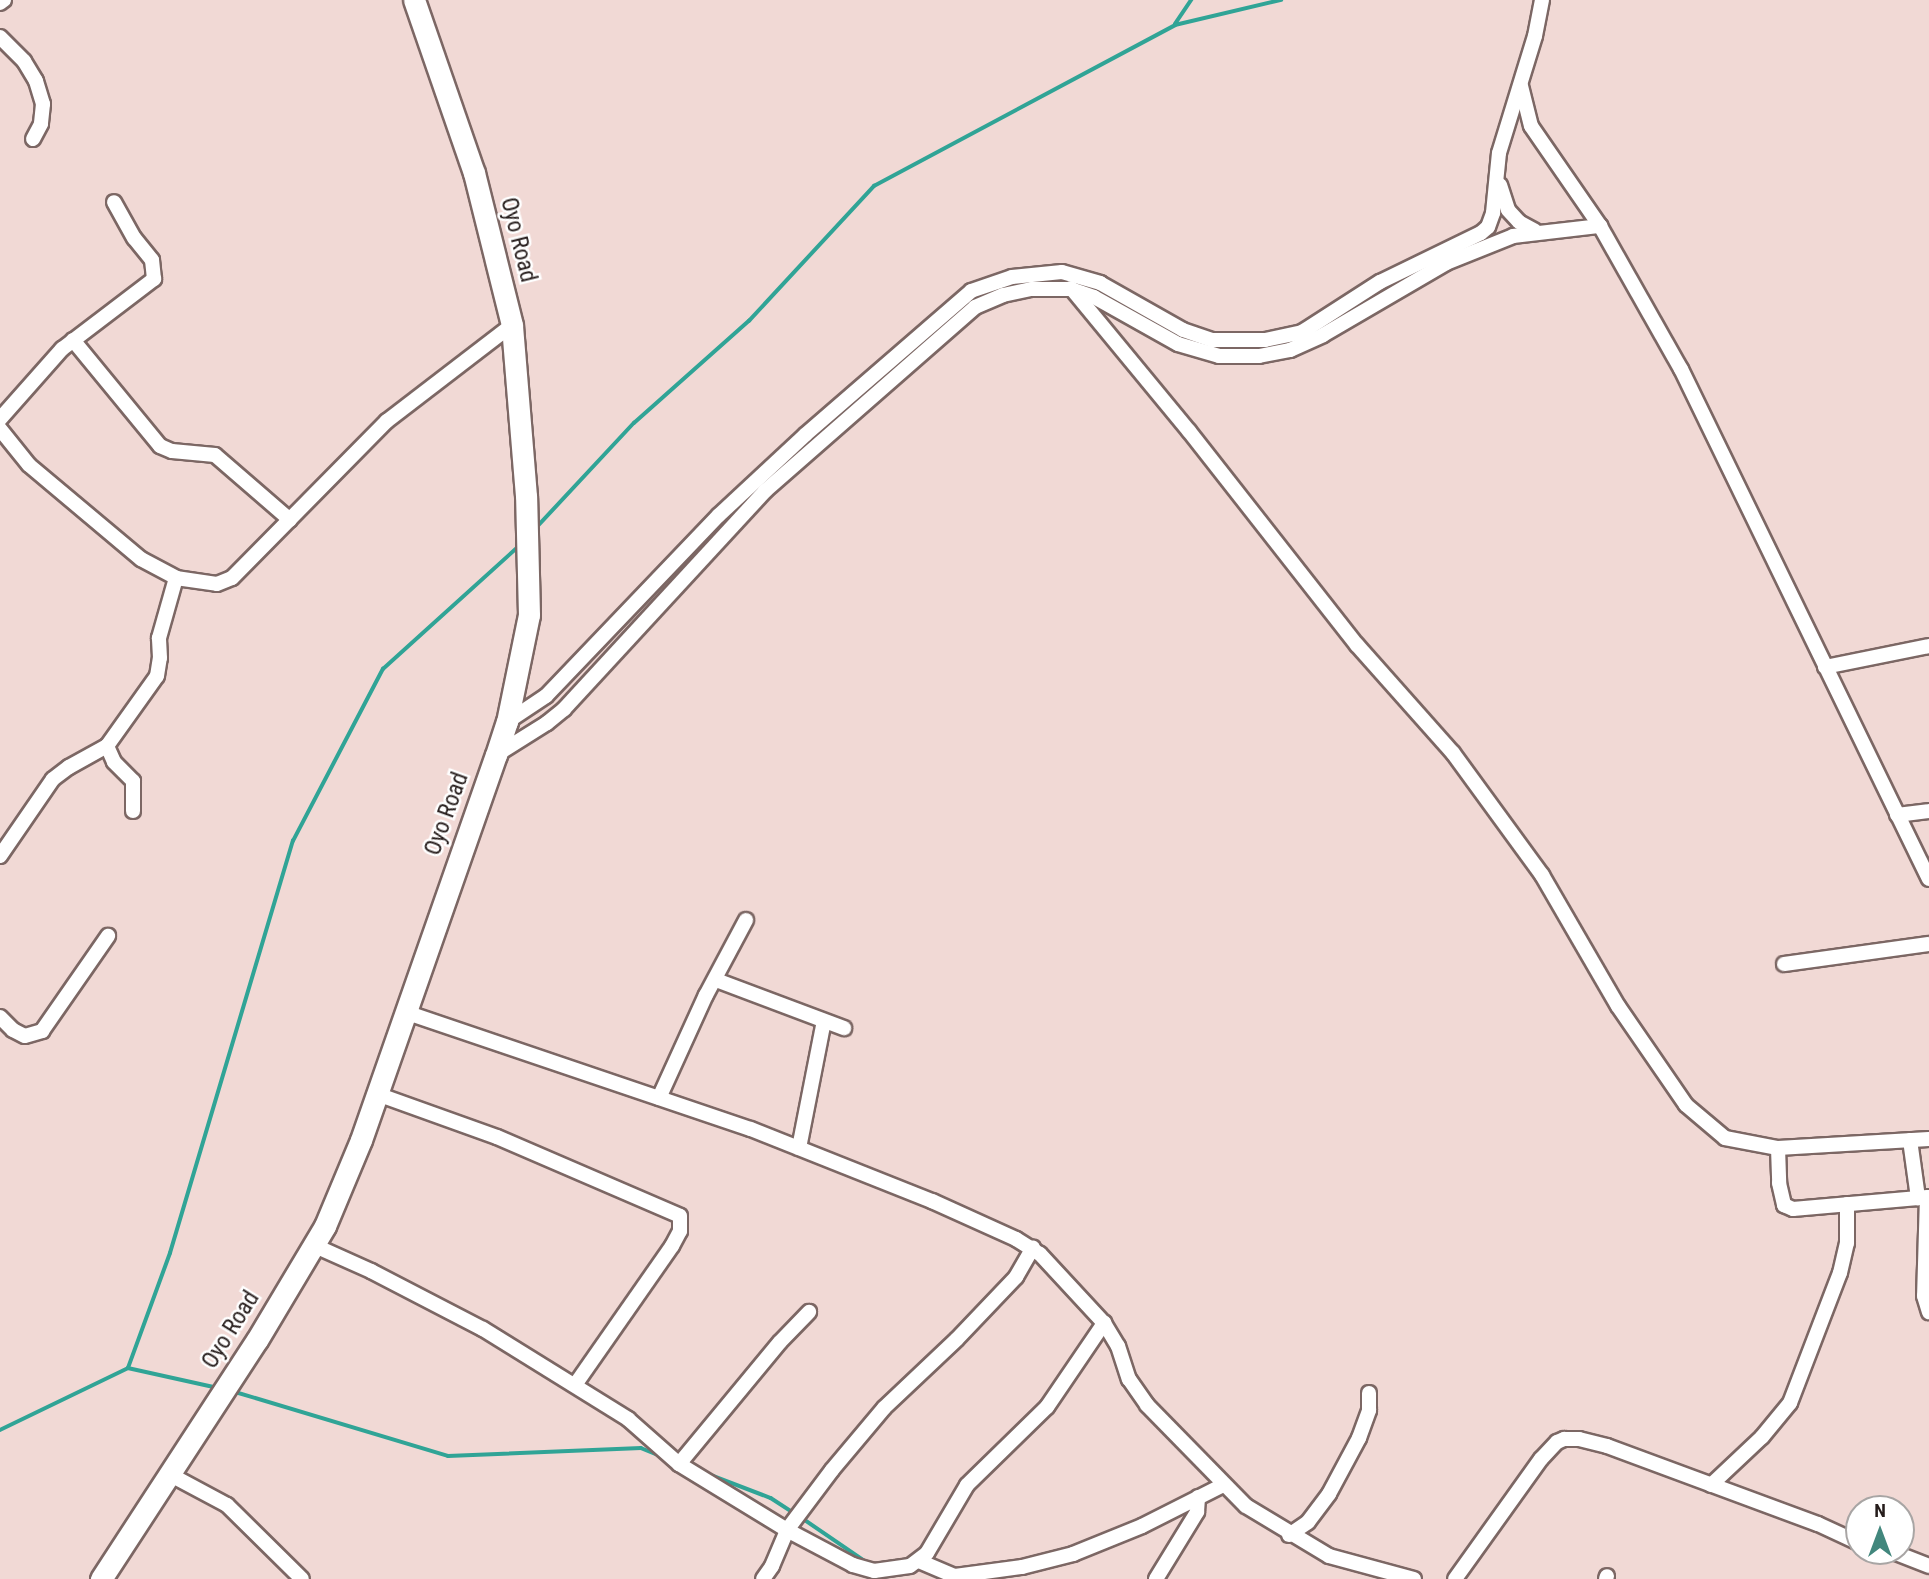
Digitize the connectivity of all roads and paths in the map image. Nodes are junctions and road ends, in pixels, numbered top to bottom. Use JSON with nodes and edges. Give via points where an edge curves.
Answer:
{"nodes":[{"id":1,"x":414,"y":0,"type":"edge"},
{"id":2,"x":1542,"y":0,"type":"edge"},
{"id":3,"x":0,"y":37,"type":"edge"},
{"id":4,"x":1521,"y":82,"type":"junction"},
{"id":5,"x":1506,"y":126,"type":"junction"},
{"id":6,"x":1531,"y":126,"type":"junction"},
{"id":7,"x":33,"y":139,"type":"dead end"},
{"id":8,"x":1498,"y":176,"type":"junction"},
{"id":9,"x":114,"y":202,"type":"dead end"},
{"id":10,"x":1600,"y":226,"type":"junction"},
{"id":11,"x":1535,"y":231,"type":"junction"},
{"id":12,"x":1062,"y":272,"type":"junction"},
{"id":13,"x":1071,"y":289,"type":"junction"},
{"id":14,"x":512,"y":325,"type":"junction"},
{"id":15,"x":74,"y":340,"type":"junction"},
{"id":16,"x":0,"y":419,"type":"edge"},
{"id":17,"x":0,"y":429,"type":"edge"},
{"id":18,"x":290,"y":520,"type":"junction"},
{"id":19,"x":176,"y":578,"type":"junction"},
{"id":20,"x":1929,"y":646,"type":"edge"},
{"id":21,"x":1825,"y":667,"type":"junction"},
{"id":22,"x":507,"y":722,"type":"junction"},
{"id":23,"x":107,"y":746,"type":"junction"},
{"id":24,"x":496,"y":755,"type":"junction"},
{"id":25,"x":133,"y":811,"type":"dead end"},
{"id":26,"x":1929,"y":811,"type":"edge"},
{"id":27,"x":1897,"y":815,"type":"junction"},
{"id":28,"x":0,"y":856,"type":"edge"},
{"id":29,"x":1929,"y":879,"type":"edge"},
{"id":30,"x":746,"y":920,"type":"dead end"},
{"id":31,"x":108,"y":936,"type":"dead end"},
{"id":32,"x":1929,"y":944,"type":"edge"},
{"id":33,"x":1784,"y":964,"type":"dead end"},
{"id":34,"x":716,"y":980,"type":"junction"},
{"id":35,"x":405,"y":1012,"type":"junction"},
{"id":36,"x":0,"y":1017,"type":"edge"},
{"id":37,"x":824,"y":1021,"type":"junction"},
{"id":38,"x":844,"y":1028,"type":"dead end"},
{"id":39,"x":377,"y":1094,"type":"junction"},
{"id":40,"x":659,"y":1098,"type":"junction"},
{"id":41,"x":1929,"y":1139,"type":"edge"},
{"id":42,"x":1910,"y":1140,"type":"junction"},
{"id":43,"x":799,"y":1148,"type":"junction"},
{"id":44,"x":1778,"y":1148,"type":"junction"},
{"id":45,"x":1924,"y":1197,"type":"edge"},
{"id":46,"x":1847,"y":1204,"type":"junction"},
{"id":47,"x":313,"y":1245,"type":"junction"},
{"id":48,"x":1033,"y":1248,"type":"junction"},
{"id":49,"x":809,"y":1312,"type":"dead end"},
{"id":50,"x":1929,"y":1312,"type":"edge"},
{"id":51,"x":1104,"y":1323,"type":"junction"},
{"id":52,"x":575,"y":1385,"type":"junction"},
{"id":53,"x":1369,"y":1393,"type":"dead end"},
{"id":54,"x":679,"y":1464,"type":"junction"},
{"id":55,"x":169,"y":1474,"type":"junction"},
{"id":56,"x":1223,"y":1485,"type":"junction"},
{"id":57,"x":1711,"y":1485,"type":"junction"},
{"id":58,"x":1198,"y":1497,"type":"junction"},
{"id":59,"x":794,"y":1521,"type":"junction"},
{"id":60,"x":1289,"y":1535,"type":"junction"},
{"id":61,"x":1845,"y":1538,"type":"edge"},
{"id":62,"x":919,"y":1561,"type":"junction"},
{"id":63,"x":1157,"y":1578,"type":"edge"},
{"id":64,"x":102,"y":1579,"type":"edge"},
{"id":65,"x":302,"y":1579,"type":"edge"},
{"id":66,"x":763,"y":1579,"type":"edge"},
{"id":67,"x":1414,"y":1579,"type":"edge"},
{"id":68,"x":1455,"y":1579,"type":"edge"}],
"edges":[{"from":1,"to":14,"type":"highway","name":"Oyo Road","via":[[474,173]]},
{"from":2,"to":4,"type":"street"},
{"from":3,"to":7,"type":"street","via":[[36,81],[43,104],[41,124]]},
{"from":4,"to":5,"type":"street"},
{"from":4,"to":6,"type":"street"},
{"from":5,"to":6,"type":"street"},
{"from":5,"to":8,"type":"street"},
{"from":6,"to":10,"type":"street"},
{"from":8,"to":11,"type":"street","via":[[1508,210]]},
{"from":8,"to":12,"type":"street","via":[[1493,213],[1481,233],[1380,282],[1288,337],[1212,340],[1183,330],[1100,283]]},
{"from":9,"to":15,"type":"street","via":[[152,260],[154,279]]},
{"from":10,"to":11,"type":"street"},
{"from":10,"to":21,"type":"street","via":[[1681,369]]},
{"from":11,"to":13,"type":"street","via":[[1446,263],[1322,335],[1259,356],[1219,356],[1178,344]]},
{"from":12,"to":13,"type":"street"},
{"from":12,"to":22,"type":"street","via":[[1012,277],[978,288],[957,301],[719,515],[546,696]]},
{"from":13,"to":24,"type":"street","via":[[1032,289],[975,307],[765,491],[564,709]]},
{"from":13,"to":44,"type":"street","via":[[1357,645],[1452,753],[1542,875],[1618,1006],[1686,1105],[1725,1138]]},
{"from":14,"to":18,"type":"street","via":[[387,421]]},
{"from":14,"to":22,"type":"highway","name":"Oyo Road","via":[[526,496],[529,615]]},
{"from":15,"to":16,"type":"street"},
{"from":15,"to":18,"type":"street","via":[[160,446],[215,455]]},
{"from":17,"to":19,"type":"street","via":[[29,465],[141,559]]},
{"from":18,"to":19,"type":"street","via":[[232,578],[217,584]]},
{"from":19,"to":23,"type":"street","via":[[159,638],[157,676]]},
{"from":20,"to":21,"type":"street"},
{"from":21,"to":27,"type":"street"},
{"from":22,"to":24,"type":"highway","name":"Oyo Road"},
{"from":23,"to":25,"type":"street","via":[[114,762],[133,781]]},
{"from":23,"to":28,"type":"street","via":[[53,779]]},
{"from":24,"to":35,"type":"highway","name":"Oyo Road"},
{"from":26,"to":27,"type":"street"},
{"from":27,"to":29,"type":"street"},
{"from":30,"to":34,"type":"street"},
{"from":31,"to":36,"type":"street","via":[[42,1031],[25,1036]]},
{"from":32,"to":33,"type":"street"},
{"from":34,"to":37,"type":"street"},
{"from":34,"to":40,"type":"street"},
{"from":35,"to":39,"type":"highway","name":"Oyo Road"},
{"from":35,"to":40,"type":"street"},
{"from":37,"to":38,"type":"street"},
{"from":37,"to":43,"type":"street"},
{"from":39,"to":47,"type":"highway","name":"Oyo Road","via":[[325,1226]]},
{"from":39,"to":52,"type":"street","via":[[497,1137],[680,1216],[680,1231],[672,1245]]},
{"from":40,"to":43,"type":"street"},
{"from":41,"to":42,"type":"street"},
{"from":42,"to":44,"type":"street"},
{"from":42,"to":45,"type":"street"},
{"from":43,"to":48,"type":"street","via":[[932,1201]]},
{"from":44,"to":46,"type":"street","via":[[1784,1205],[1793,1209]]},
{"from":45,"to":46,"type":"street"},
{"from":45,"to":50,"type":"street","via":[[1924,1296]]},
{"from":46,"to":57,"type":"street","via":[[1847,1243],[1840,1273],[1790,1403]]},
{"from":47,"to":52,"type":"street","via":[[483,1329]]},
{"from":47,"to":55,"type":"highway","name":"Oyo Road"},
{"from":48,"to":51,"type":"street"},
{"from":48,"to":59,"type":"street","via":[[1016,1277],[884,1408]]},
{"from":49,"to":54,"type":"street"},
{"from":51,"to":56,"type":"street","via":[[1129,1379],[1147,1405]]},
{"from":51,"to":62,"type":"street","via":[[1046,1407],[967,1485]]},
{"from":52,"to":54,"type":"street","via":[[628,1419]]},
{"from":53,"to":60,"type":"street","via":[[1359,1438],[1329,1494],[1308,1521]]},
{"from":54,"to":59,"type":"street"},
{"from":55,"to":64,"type":"highway","name":"Oyo Road"},
{"from":55,"to":65,"type":"street","via":[[227,1505]]},
{"from":56,"to":58,"type":"street"},
{"from":56,"to":60,"type":"street"},
{"from":57,"to":61,"type":"street"},
{"from":57,"to":68,"type":"street","via":[[1579,1439],[1557,1442]]},
{"from":58,"to":62,"type":"street","via":[[1073,1554],[1022,1567],[955,1576]]},
{"from":58,"to":63,"type":"street","via":[[1197,1512]]},
{"from":59,"to":62,"type":"street","via":[[853,1565],[874,1571]]},
{"from":59,"to":66,"type":"street"},
{"from":60,"to":67,"type":"street","via":[[1329,1556]]}]}
